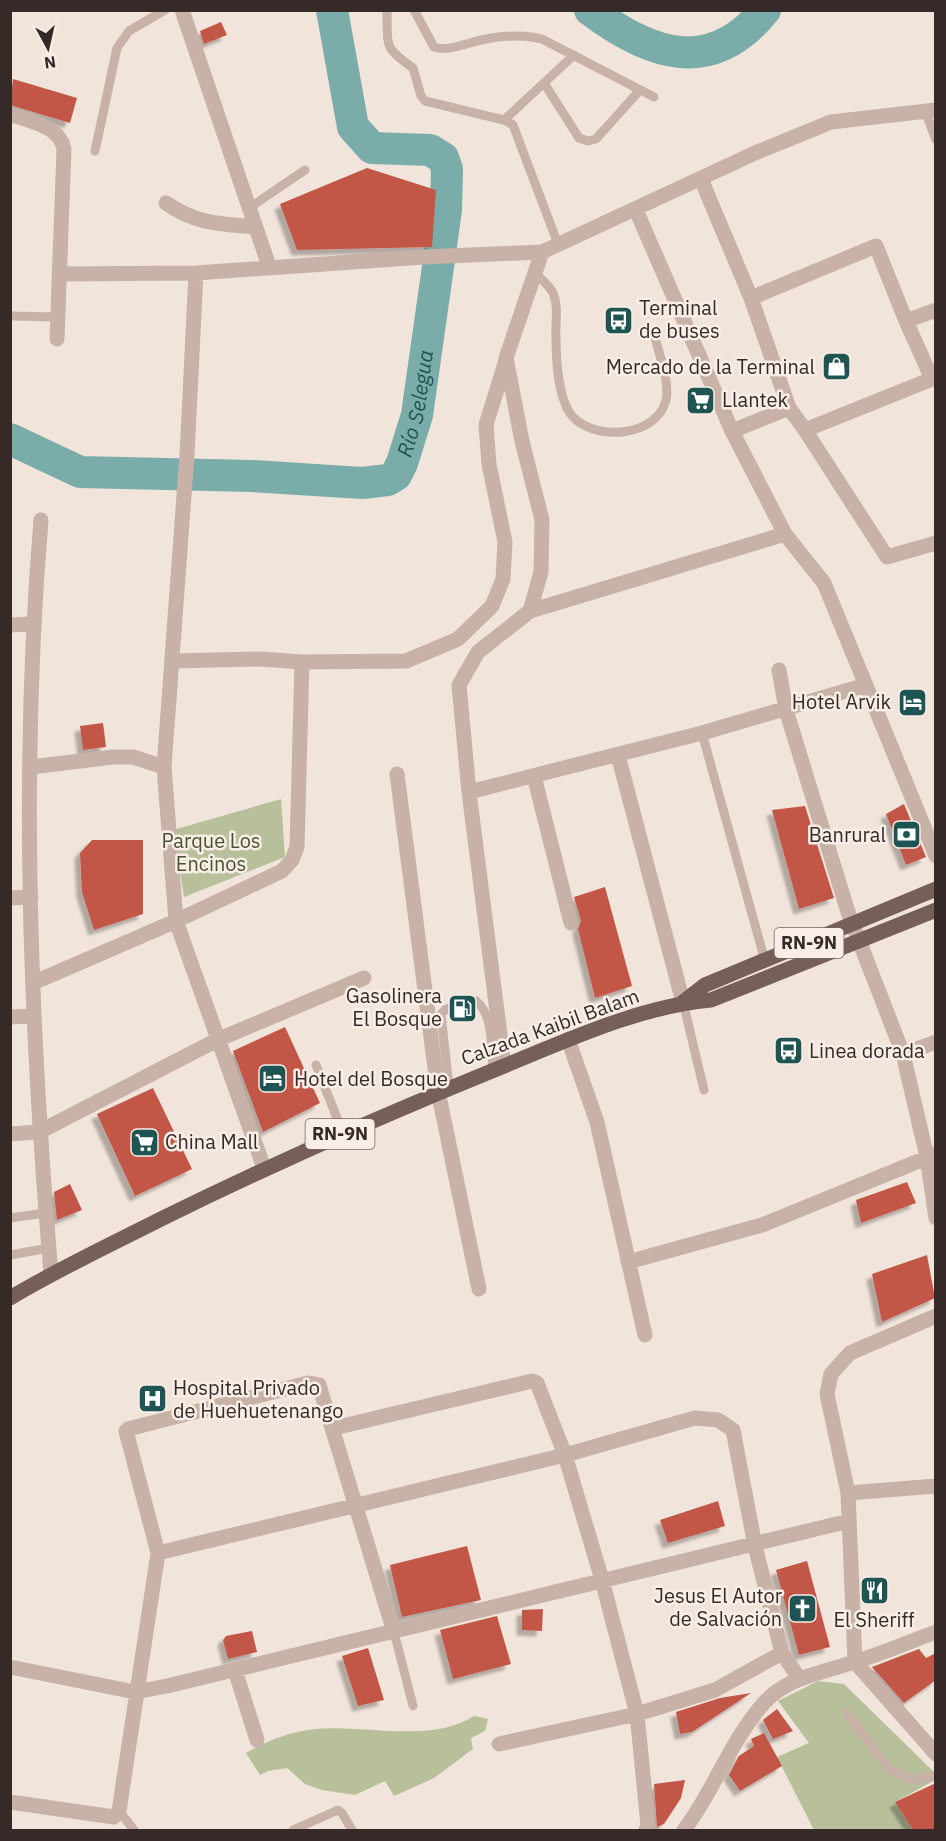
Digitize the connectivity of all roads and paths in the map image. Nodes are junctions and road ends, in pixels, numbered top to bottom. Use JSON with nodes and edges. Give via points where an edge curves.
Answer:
{"nodes":[{"id":1,"x":165,"y":10,"type":"edge"},
{"id":2,"x":182,"y":10,"type":"edge"},
{"id":3,"x":387,"y":10,"type":"edge"},
{"id":4,"x":414,"y":10,"type":"edge"},
{"id":5,"x":574,"y":56,"type":"junction"},
{"id":6,"x":544,"y":83,"type":"junction"},
{"id":7,"x":640,"y":90,"type":"junction"},
{"id":8,"x":654,"y":97,"type":"dead end"},
{"id":9,"x":930,"y":110,"type":"edge"},
{"id":10,"x":10,"y":114,"type":"edge"},
{"id":11,"x":504,"y":120,"type":"junction"},
{"id":12,"x":936,"y":140,"type":"edge"},
{"id":13,"x":95,"y":151,"type":"dead end"},
{"id":14,"x":305,"y":170,"type":"dead end"},
{"id":15,"x":701,"y":179,"type":"junction"},
{"id":16,"x":166,"y":203,"type":"dead end"},
{"id":17,"x":249,"y":208,"type":"junction"},
{"id":18,"x":636,"y":210,"type":"junction"},
{"id":19,"x":256,"y":227,"type":"junction"},
{"id":20,"x":558,"y":244,"type":"junction"},
{"id":21,"x":542,"y":252,"type":"junction"},
{"id":22,"x":269,"y":266,"type":"junction"},
{"id":23,"x":196,"y":273,"type":"junction"},
{"id":24,"x":535,"y":273,"type":"junction"},
{"id":25,"x":59,"y":274,"type":"junction"},
{"id":26,"x":751,"y":298,"type":"junction"},
{"id":27,"x":936,"y":310,"type":"edge"},
{"id":28,"x":10,"y":316,"type":"edge"},
{"id":29,"x":58,"y":317,"type":"junction"},
{"id":30,"x":906,"y":321,"type":"junction"},
{"id":31,"x":655,"y":337,"type":"dead end"},
{"id":32,"x":57,"y":339,"type":"dead end"},
{"id":33,"x":506,"y":358,"type":"junction"},
{"id":34,"x":934,"y":383,"type":"edge"},
{"id":35,"x":789,"y":408,"type":"junction"},
{"id":36,"x":805,"y":430,"type":"junction"},
{"id":37,"x":732,"y":431,"type":"junction"},
{"id":38,"x":41,"y":520,"type":"dead end"},
{"id":39,"x":785,"y":534,"type":"junction"},
{"id":40,"x":936,"y":543,"type":"edge"},
{"id":41,"x":530,"y":611,"type":"junction"},
{"id":42,"x":32,"y":624,"type":"junction"},
{"id":43,"x":10,"y":625,"type":"edge"},
{"id":44,"x":173,"y":661,"type":"junction"},
{"id":45,"x":302,"y":662,"type":"junction"},
{"id":46,"x":779,"y":670,"type":"dead end"},
{"id":47,"x":866,"y":686,"type":"junction"},
{"id":48,"x":786,"y":711,"type":"junction"},
{"id":49,"x":702,"y":733,"type":"junction"},
{"id":50,"x":618,"y":754,"type":"junction"},
{"id":51,"x":31,"y":767,"type":"junction"},
{"id":52,"x":164,"y":767,"type":"junction"},
{"id":53,"x":397,"y":774,"type":"dead end"},
{"id":54,"x":534,"y":776,"type":"junction"},
{"id":55,"x":470,"y":792,"type":"junction"},
{"id":56,"x":936,"y":856,"type":"edge"},
{"id":57,"x":936,"y":889,"type":"edge"},
{"id":58,"x":31,"y":897,"type":"junction"},
{"id":59,"x":10,"y":898,"type":"edge"},
{"id":60,"x":936,"y":910,"type":"edge"},
{"id":61,"x":176,"y":921,"type":"junction"},
{"id":62,"x":572,"y":923,"type":"dead end"},
{"id":63,"x":854,"y":926,"type":"junction"},
{"id":64,"x":861,"y":941,"type":"junction"},
{"id":65,"x":765,"y":961,"type":"junction"},
{"id":66,"x":364,"y":978,"type":"dead end"},
{"id":67,"x":35,"y":982,"type":"junction"},
{"id":68,"x":683,"y":1002,"type":"junction"},
{"id":69,"x":34,"y":1016,"type":"junction"},
{"id":70,"x":10,"y":1017,"type":"edge"},
{"id":71,"x":568,"y":1039,"type":"junction"},
{"id":72,"x":218,"y":1040,"type":"junction"},
{"id":73,"x":437,"y":1041,"type":"junction"},
{"id":74,"x":936,"y":1042,"type":"edge"},
{"id":75,"x":903,"y":1054,"type":"junction"},
{"id":76,"x":316,"y":1065,"type":"dead end"},
{"id":77,"x":499,"y":1068,"type":"junction"},
{"id":78,"x":444,"y":1089,"type":"junction"},
{"id":79,"x":704,"y":1090,"type":"dead end"},
{"id":80,"x":39,"y":1132,"type":"junction"},
{"id":81,"x":343,"y":1133,"type":"junction"},
{"id":82,"x":10,"y":1134,"type":"edge"},
{"id":83,"x":931,"y":1156,"type":"edge"},
{"id":84,"x":264,"y":1168,"type":"junction"},
{"id":85,"x":46,"y":1213,"type":"junction"},
{"id":86,"x":10,"y":1218,"type":"edge"},
{"id":87,"x":936,"y":1218,"type":"edge"},
{"id":88,"x":49,"y":1248,"type":"junction"},
{"id":89,"x":10,"y":1255,"type":"edge"},
{"id":90,"x":628,"y":1262,"type":"junction"},
{"id":91,"x":51,"y":1274,"type":"junction"},
{"id":92,"x":479,"y":1288,"type":"dead end"},
{"id":93,"x":10,"y":1298,"type":"edge"},
{"id":94,"x":936,"y":1316,"type":"edge"},
{"id":95,"x":645,"y":1335,"type":"dead end"},
{"id":96,"x":334,"y":1428,"type":"junction"},
{"id":97,"x":565,"y":1455,"type":"junction"},
{"id":98,"x":936,"y":1486,"type":"edge"},
{"id":99,"x":848,"y":1493,"type":"junction"},
{"id":100,"x":356,"y":1507,"type":"junction"},
{"id":101,"x":849,"y":1521,"type":"junction"},
{"id":102,"x":755,"y":1546,"type":"junction"},
{"id":103,"x":158,"y":1553,"type":"junction"},
{"id":104,"x":602,"y":1580,"type":"junction"},
{"id":105,"x":394,"y":1632,"type":"junction"},
{"id":106,"x":936,"y":1632,"type":"edge"},
{"id":107,"x":782,"y":1653,"type":"junction"},
{"id":108,"x":855,"y":1662,"type":"junction"},
{"id":109,"x":10,"y":1667,"type":"edge"},
{"id":110,"x":235,"y":1670,"type":"junction"},
{"id":111,"x":799,"y":1678,"type":"junction"},
{"id":112,"x":135,"y":1692,"type":"junction"},
{"id":113,"x":413,"y":1706,"type":"dead end"},
{"id":114,"x":846,"y":1713,"type":"dead end"},
{"id":115,"x":637,"y":1714,"type":"junction"},
{"id":116,"x":257,"y":1740,"type":"dead end"},
{"id":117,"x":499,"y":1744,"type":"dead end"},
{"id":118,"x":936,"y":1754,"type":"edge"},
{"id":119,"x":936,"y":1776,"type":"edge"},
{"id":120,"x":10,"y":1802,"type":"edge"},
{"id":121,"x":119,"y":1811,"type":"junction"},
{"id":122,"x":134,"y":1830,"type":"edge"},
{"id":123,"x":293,"y":1830,"type":"edge"},
{"id":124,"x":352,"y":1830,"type":"edge"},
{"id":125,"x":646,"y":1830,"type":"edge"},
{"id":126,"x":684,"y":1830,"type":"edge"}],
"edges":[{"from":1,"to":13,"type":"lane","via":[[129,31],[117,48]]},
{"from":2,"to":17,"type":"street"},
{"from":3,"to":11,"type":"lane","via":[[388,46],[393,56],[413,68],[425,101]]},
{"from":4,"to":5,"type":"lane","via":[[434,47],[439,49],[483,39],[533,36]]},
{"from":5,"to":6,"type":"lane"},
{"from":5,"to":7,"type":"lane"},
{"from":6,"to":7,"type":"lane","via":[[579,138],[588,141],[596,139]]},
{"from":6,"to":11,"type":"lane"},
{"from":7,"to":8,"type":"lane"},
{"from":9,"to":12,"type":"lane"},
{"from":9,"to":15,"type":"street","via":[[831,122]]},
{"from":10,"to":25,"type":"street","via":[[56,131],[62,138]]},
{"from":11,"to":20,"type":"lane","via":[[518,133]]},
{"from":14,"to":17,"type":"lane"},
{"from":15,"to":18,"type":"street"},
{"from":15,"to":26,"type":"street"},
{"from":16,"to":19,"type":"street","via":[[184,216],[205,222]]},
{"from":17,"to":19,"type":"street"},
{"from":18,"to":20,"type":"street"},
{"from":18,"to":37,"type":"street"},
{"from":19,"to":22,"type":"street"},
{"from":20,"to":21,"type":"street"},
{"from":21,"to":22,"type":"street"},
{"from":21,"to":24,"type":"street"},
{"from":22,"to":23,"type":"street"},
{"from":23,"to":25,"type":"street"},
{"from":23,"to":44,"type":"street"},
{"from":24,"to":31,"type":"lane","via":[[553,292],[562,394],[572,417],[590,429],[633,430],[652,423],[666,401]]},
{"from":24,"to":33,"type":"street"},
{"from":25,"to":29,"type":"street"},
{"from":26,"to":30,"type":"street","via":[[876,246]]},
{"from":26,"to":35,"type":"street"},
{"from":27,"to":30,"type":"street"},
{"from":28,"to":29,"type":"lane"},
{"from":29,"to":32,"type":"street"},
{"from":30,"to":34,"type":"street"},
{"from":33,"to":41,"type":"street","via":[[542,520],[541,572]]},
{"from":33,"to":45,"type":"street","via":[[486,425],[489,464],[506,542],[503,579],[492,606],[458,639],[406,661]]},
{"from":34,"to":36,"type":"street"},
{"from":35,"to":36,"type":"street"},
{"from":35,"to":37,"type":"street"},
{"from":36,"to":40,"type":"street","via":[[887,557]]},
{"from":37,"to":39,"type":"street"},
{"from":38,"to":42,"type":"street"},
{"from":39,"to":41,"type":"street"},
{"from":39,"to":47,"type":"street","via":[[824,583]]},
{"from":41,"to":55,"type":"street","via":[[478,652],[459,685]]},
{"from":42,"to":43,"type":"street"},
{"from":42,"to":51,"type":"street"},
{"from":44,"to":45,"type":"street"},
{"from":44,"to":52,"type":"street"},
{"from":45,"to":61,"type":"street","via":[[297,847],[292,860],[282,871]]},
{"from":46,"to":48,"type":"street"},
{"from":47,"to":48,"type":"street"},
{"from":47,"to":56,"type":"street"},
{"from":48,"to":49,"type":"street"},
{"from":48,"to":63,"type":"street"},
{"from":49,"to":50,"type":"street"},
{"from":49,"to":65,"type":"lane"},
{"from":50,"to":54,"type":"street"},
{"from":50,"to":68,"type":"street"},
{"from":51,"to":52,"type":"street","via":[[133,757]]},
{"from":51,"to":58,"type":"street"},
{"from":52,"to":61,"type":"street"},
{"from":53,"to":73,"type":"street"},
{"from":54,"to":55,"type":"street"},
{"from":54,"to":62,"type":"street"},
{"from":55,"to":77,"type":"street"},
{"from":57,"to":63,"type":"main road","name":"Calzada Kaibil Balam","number":"RN-9N"},
{"from":58,"to":59,"type":"street"},
{"from":58,"to":67,"type":"street"},
{"from":60,"to":64,"type":"main road","name":"Calzada Kaibil Balam","number":"RN-9N"},
{"from":61,"to":67,"type":"street"},
{"from":61,"to":72,"type":"street"},
{"from":63,"to":64,"type":"street"},
{"from":63,"to":65,"type":"main road","name":"Calzada Kaibil Balam","number":"RN-9N"},
{"from":64,"to":68,"type":"main road","name":"Calzada Kaibil Balam","number":"RN-9N","via":[[711,1000]]},
{"from":64,"to":75,"type":"street"},
{"from":65,"to":68,"type":"main road","name":"Calzada Kaibil Balam","number":"RN-9N","via":[[705,985]]},
{"from":66,"to":72,"type":"street"},
{"from":67,"to":69,"type":"street"},
{"from":68,"to":71,"type":"main road","name":"Calzada Kaibil Balam","number":"RN-9N"},
{"from":68,"to":79,"type":"lane"},
{"from":69,"to":70,"type":"street"},
{"from":69,"to":80,"type":"street"},
{"from":71,"to":77,"type":"main road","name":"Calzada Kaibil Balam","number":"RN-9N"},
{"from":71,"to":90,"type":"street","via":[[597,1122]]},
{"from":72,"to":80,"type":"street"},
{"from":72,"to":84,"type":"street"},
{"from":73,"to":77,"type":"lane","via":[[441,1014],[476,1001],[483,1006],[488,1019]]},
{"from":73,"to":78,"type":"street"},
{"from":74,"to":75,"type":"street"},
{"from":75,"to":83,"type":"street"},
{"from":76,"to":81,"type":"lane"},
{"from":77,"to":78,"type":"main road","name":"Calzada Kaibil Balam","number":"RN-9N"},
{"from":78,"to":81,"type":"main road","name":"Calzada Kaibil Balam","number":"RN-9N"},
{"from":78,"to":92,"type":"street"},
{"from":80,"to":82,"type":"street"},
{"from":80,"to":85,"type":"street"},
{"from":81,"to":84,"type":"main road","name":"Calzada Kaibil Balam","number":"RN-9N"},
{"from":83,"to":87,"type":"street"},
{"from":83,"to":90,"type":"street","via":[[762,1225]]},
{"from":84,"to":91,"type":"main road","name":"Calzada Kaibil Balam","number":"RN-9N"},
{"from":85,"to":86,"type":"lane"},
{"from":85,"to":88,"type":"street"},
{"from":88,"to":89,"type":"lane"},
{"from":88,"to":91,"type":"street"},
{"from":90,"to":95,"type":"street"},
{"from":91,"to":93,"type":"main road","name":"Calzada Kaibil Balam","number":"RN-9N"},
{"from":94,"to":99,"type":"street","via":[[855,1350],[831,1374],[827,1394]]},
{"from":96,"to":97,"type":"street","via":[[532,1381],[537,1383]]},
{"from":96,"to":100,"type":"street"},
{"from":96,"to":103,"type":"street","via":[[321,1387],[312,1383],[128,1429]]},
{"from":97,"to":100,"type":"street"},
{"from":97,"to":102,"type":"street","via":[[695,1418],[718,1420],[733,1430]]},
{"from":97,"to":104,"type":"street"},
{"from":98,"to":99,"type":"street"},
{"from":99,"to":101,"type":"street"},
{"from":100,"to":103,"type":"street"},
{"from":100,"to":105,"type":"street"},
{"from":101,"to":102,"type":"street"},
{"from":101,"to":108,"type":"street"},
{"from":102,"to":104,"type":"street"},
{"from":102,"to":107,"type":"street"},
{"from":103,"to":112,"type":"street"},
{"from":104,"to":105,"type":"street"},
{"from":104,"to":115,"type":"street"},
{"from":105,"to":110,"type":"street"},
{"from":105,"to":113,"type":"lane"},
{"from":106,"to":108,"type":"street"},
{"from":107,"to":111,"type":"street"},
{"from":107,"to":115,"type":"street","via":[[715,1690]]},
{"from":108,"to":111,"type":"street"},
{"from":108,"to":118,"type":"street"},
{"from":109,"to":112,"type":"street"},
{"from":110,"to":112,"type":"street"},
{"from":110,"to":116,"type":"street"},
{"from":111,"to":126,"type":"street","via":[[765,1702],[736,1742]]},
{"from":112,"to":121,"type":"street"},
{"from":114,"to":119,"type":"lane","via":[[890,1770],[913,1780]]},
{"from":115,"to":117,"type":"street"},
{"from":115,"to":125,"type":"street"},
{"from":120,"to":121,"type":"street","via":[[114,1817]]},
{"from":121,"to":122,"type":"lane"},
{"from":123,"to":124,"type":"lane","via":[[333,1810],[342,1813]]}]}
